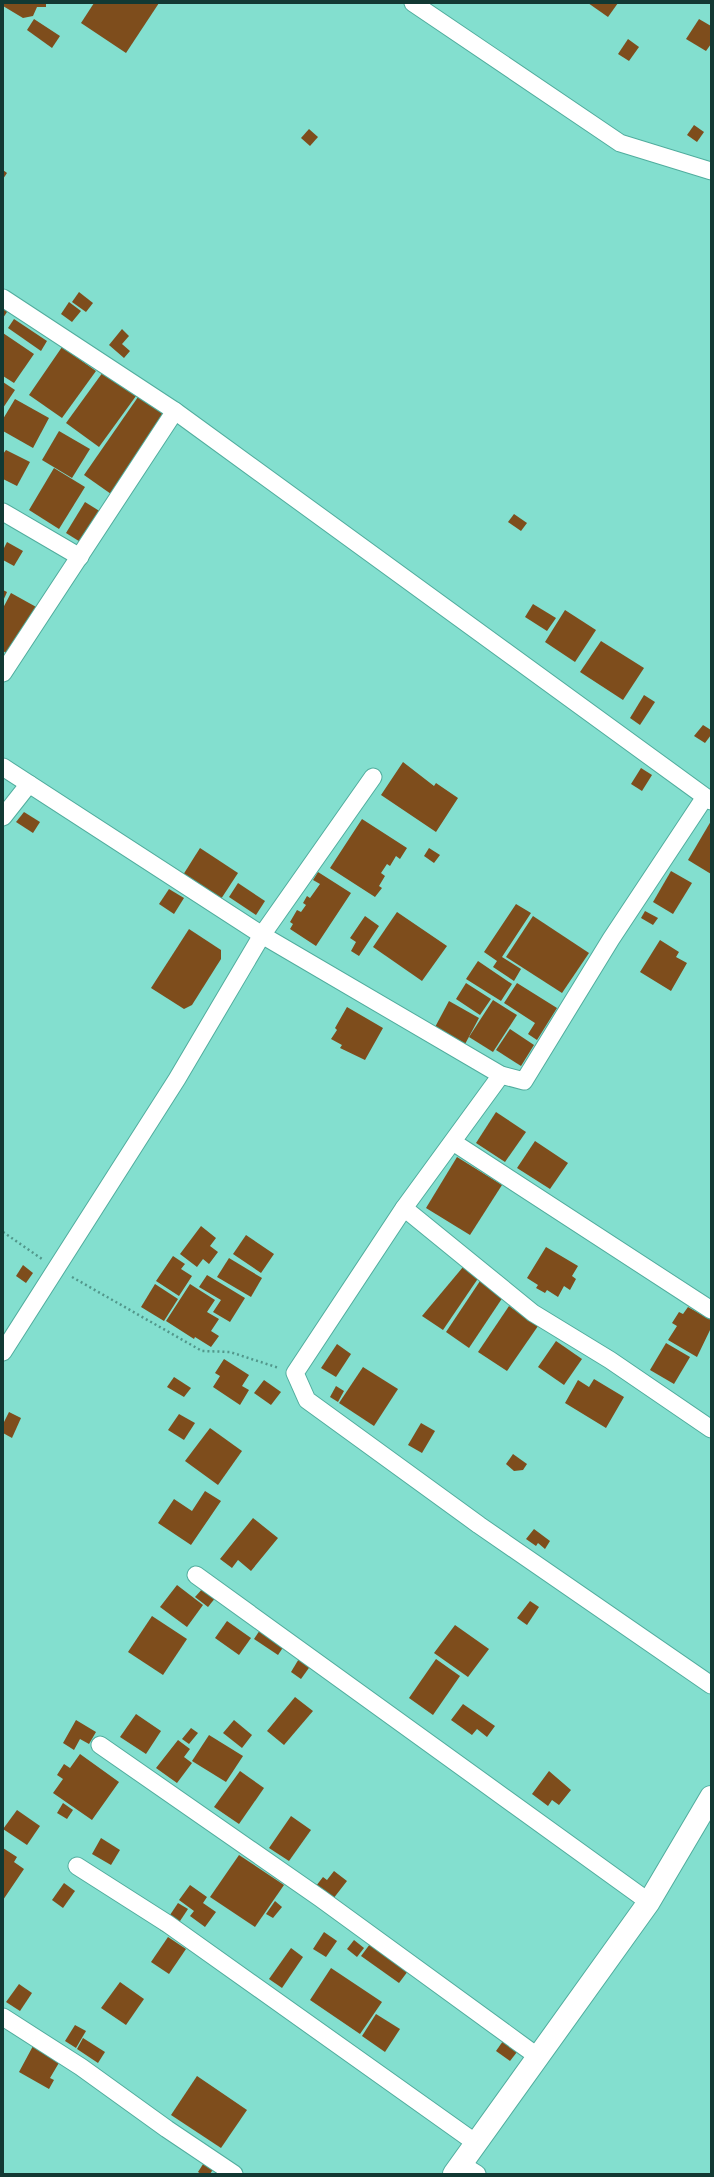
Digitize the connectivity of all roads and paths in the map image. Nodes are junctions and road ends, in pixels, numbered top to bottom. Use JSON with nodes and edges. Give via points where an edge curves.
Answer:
{"nodes":[{"id":1,"x":413,"y":3,"type":"edge"},
{"id":2,"x":711,"y":171,"type":"edge"},
{"id":3,"x":3,"y":298,"type":"edge"},
{"id":4,"x":175,"y":411,"type":"junction"},
{"id":5,"x":3,"y":512,"type":"edge"},
{"id":6,"x":80,"y":557,"type":"junction"},
{"id":7,"x":4,"y":670,"type":"edge"},
{"id":8,"x":3,"y":767,"type":"edge"},
{"id":9,"x":373,"y":777,"type":"dead end"},
{"id":10,"x":29,"y":784,"type":"junction"},
{"id":11,"x":708,"y":799,"type":"edge"},
{"id":12,"x":3,"y":817,"type":"edge"},
{"id":13,"x":262,"y":935,"type":"junction"},
{"id":14,"x":501,"y":1075,"type":"junction"},
{"id":15,"x":453,"y":1142,"type":"junction"},
{"id":16,"x":404,"y":1208,"type":"junction"},
{"id":17,"x":3,"y":1232,"type":"edge"},
{"id":18,"x":58,"y":1269,"type":"junction"},
{"id":19,"x":711,"y":1310,"type":"edge"},
{"id":20,"x":3,"y":1352,"type":"edge"},
{"id":21,"x":295,"y":1373,"type":"junction"},
{"id":22,"x":711,"y":1429,"type":"edge"},
{"id":23,"x":196,"y":1575,"type":"dead end"},
{"id":24,"x":711,"y":1685,"type":"edge"},
{"id":25,"x":100,"y":1745,"type":"dead end"},
{"id":26,"x":711,"y":1797,"type":"edge"},
{"id":27,"x":77,"y":1866,"type":"dead end"},
{"id":28,"x":649,"y":1902,"type":"junction"},
{"id":29,"x":3,"y":2017,"type":"edge"},
{"id":30,"x":537,"y":2056,"type":"junction"},
{"id":31,"x":476,"y":2143,"type":"junction"},
{"id":32,"x":464,"y":2171,"type":"edge"},
{"id":33,"x":234,"y":2174,"type":"edge"}],
"edges":[{"from":1,"to":2,"type":"street","via":[[620,143]]},
{"from":3,"to":4,"type":"street"},
{"from":4,"to":6,"type":"street"},
{"from":4,"to":11,"type":"street"},
{"from":5,"to":6,"type":"street"},
{"from":6,"to":7,"type":"street"},
{"from":8,"to":10,"type":"street"},
{"from":9,"to":13,"type":"street"},
{"from":10,"to":12,"type":"street"},
{"from":10,"to":13,"type":"street"},
{"from":11,"to":14,"type":"street","via":[[611,939],[524,1081]]},
{"from":13,"to":14,"type":"street"},
{"from":13,"to":18,"type":"street"},
{"from":14,"to":15,"type":"street"},
{"from":15,"to":16,"type":"street"},
{"from":15,"to":19,"type":"street"},
{"from":16,"to":21,"type":"street"},
{"from":16,"to":22,"type":"street","via":[[533,1313],[610,1360]]},
{"from":17,"to":18,"type":"path"},
{"from":18,"to":20,"type":"street"},
{"from":18,"to":21,"type":"path","via":[[202,1351],[230,1352]]},
{"from":21,"to":24,"type":"street","via":[[307,1400],[479,1525]]},
{"from":23,"to":28,"type":"street"},
{"from":25,"to":30,"type":"street","via":[[320,1898]]},
{"from":26,"to":28,"type":"street"},
{"from":27,"to":31,"type":"street","via":[[168,1924]]},
{"from":28,"to":30,"type":"street"},
{"from":29,"to":33,"type":"street","via":[[81,2067]]},
{"from":30,"to":31,"type":"street"},
{"from":31,"to":32,"type":"street"}]}
